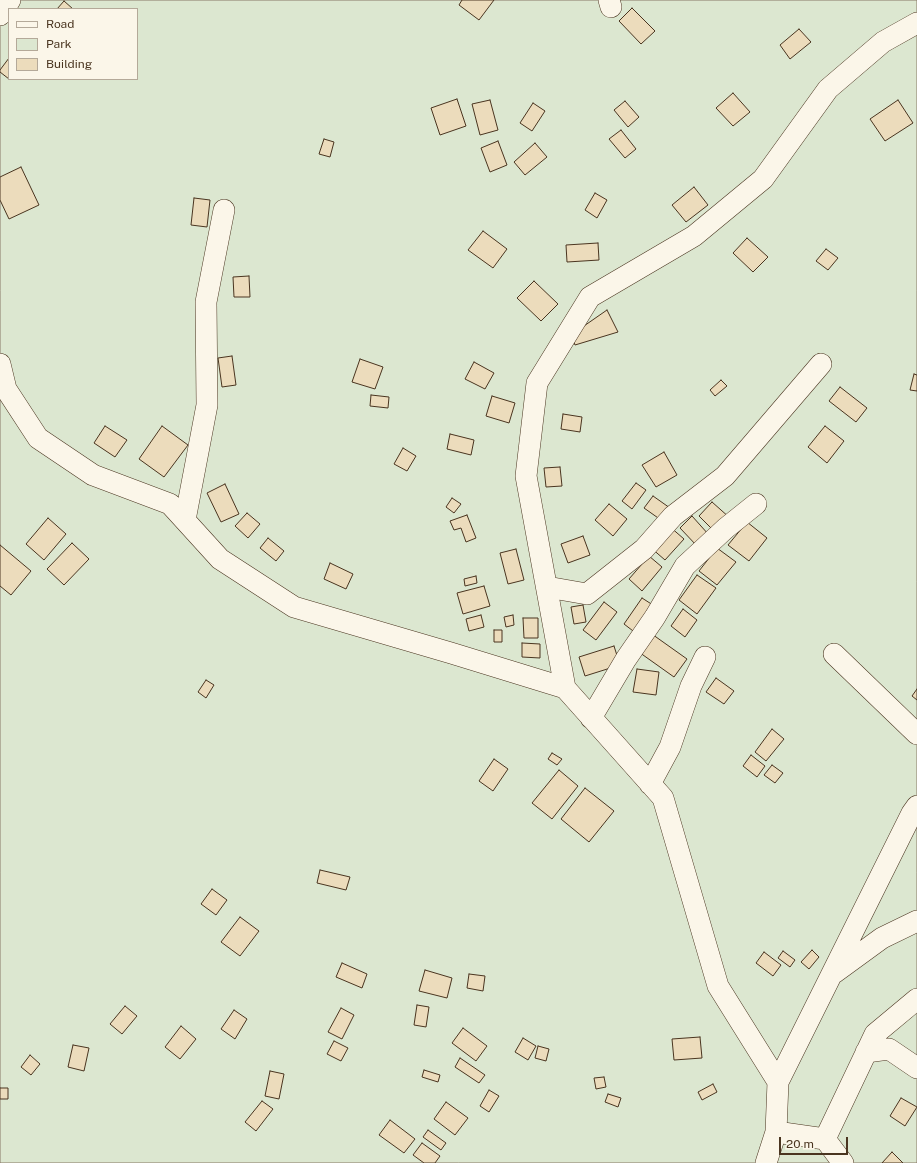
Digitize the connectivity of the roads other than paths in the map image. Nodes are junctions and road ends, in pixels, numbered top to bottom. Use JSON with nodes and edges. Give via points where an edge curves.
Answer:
{"nodes":[{"id":1,"x":10,"y":0,"type":"edge"},
{"id":2,"x":0,"y":15,"type":"edge"},
{"id":3,"x":917,"y":23,"type":"edge"},
{"id":4,"x":224,"y":210,"type":"dead end"},
{"id":5,"x":0,"y":364,"type":"edge"},
{"id":6,"x":821,"y":364,"type":"dead end"},
{"id":7,"x":3,"y":389,"type":"edge"},
{"id":8,"x":756,"y":504,"type":"dead end"},
{"id":9,"x":185,"y":520,"type":"junction"},
{"id":10,"x":547,"y":587,"type":"junction"},
{"id":11,"x":834,"y":654,"type":"dead end"},
{"id":12,"x":705,"y":657,"type":"dead end"},
{"id":13,"x":565,"y":688,"type":"junction"},
{"id":14,"x":591,"y":718,"type":"junction"},
{"id":15,"x":917,"y":734,"type":"edge"},
{"id":16,"x":650,"y":784,"type":"junction"},
{"id":17,"x":917,"y":806,"type":"edge"},
{"id":18,"x":917,"y":921,"type":"edge"},
{"id":19,"x":831,"y":976,"type":"junction"},
{"id":20,"x":917,"y":999,"type":"edge"},
{"id":21,"x":866,"y":1052,"type":"junction"},
{"id":22,"x":917,"y":1068,"type":"edge"},
{"id":23,"x":778,"y":1082,"type":"junction"},
{"id":24,"x":776,"y":1132,"type":"junction"},
{"id":25,"x":825,"y":1139,"type":"junction"},
{"id":26,"x":766,"y":1163,"type":"edge"},
{"id":27,"x":843,"y":1163,"type":"edge"}],
"edges":[{"from":1,"to":2,"type":"street"},
{"from":3,"to":10,"type":"street","via":[[883,42],[828,89],[763,178],[694,236],[590,296],[537,383],[526,476]]},
{"from":4,"to":9,"type":"street","via":[[206,302],[207,405]]},
{"from":5,"to":7,"type":"street"},
{"from":6,"to":10,"type":"street","via":[[725,476],[673,516],[644,549],[587,594]]},
{"from":7,"to":9,"type":"street","via":[[38,438],[93,475],[170,504]]},
{"from":8,"to":14,"type":"street","via":[[685,566]]},
{"from":9,"to":13,"type":"street","via":[[220,559],[294,608]]},
{"from":10,"to":13,"type":"street"},
{"from":11,"to":15,"type":"street"},
{"from":12,"to":16,"type":"street","via":[[691,686],[670,747]]},
{"from":13,"to":14,"type":"street"},
{"from":14,"to":16,"type":"street"},
{"from":16,"to":23,"type":"street","via":[[663,798],[718,986]]},
{"from":17,"to":19,"type":"street"},
{"from":18,"to":19,"type":"street","via":[[882,938]]},
{"from":19,"to":23,"type":"street"},
{"from":20,"to":21,"type":"street","via":[[875,1034]]},
{"from":21,"to":22,"type":"street","via":[[889,1049]]},
{"from":21,"to":25,"type":"street"},
{"from":23,"to":24,"type":"street"},
{"from":24,"to":25,"type":"street"},
{"from":24,"to":26,"type":"street"},
{"from":25,"to":27,"type":"street"}]}
